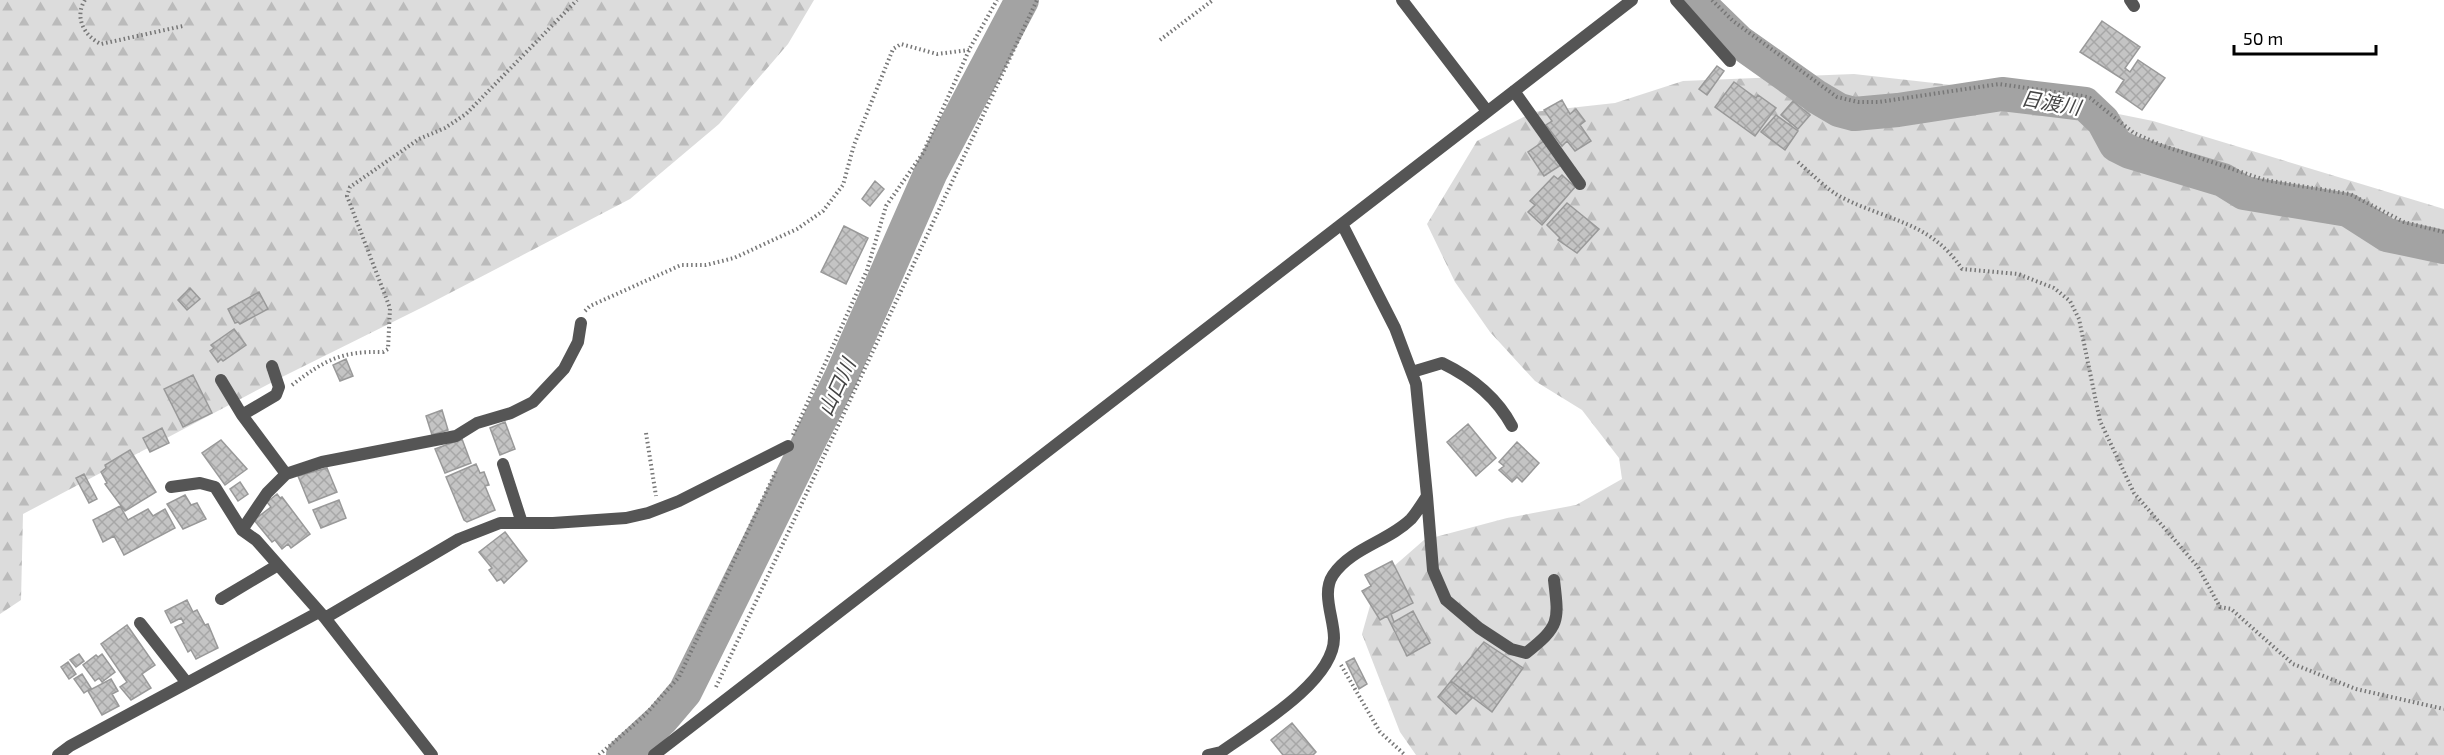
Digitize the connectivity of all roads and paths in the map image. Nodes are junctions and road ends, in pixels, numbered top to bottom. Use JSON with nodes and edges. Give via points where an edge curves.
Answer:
{"nodes":[{"id":1,"x":84,"y":0,"type":"edge"},
{"id":2,"x":577,"y":0,"type":"edge"},
{"id":3,"x":997,"y":0,"type":"edge"},
{"id":4,"x":1037,"y":0,"type":"edge"},
{"id":5,"x":1213,"y":0,"type":"edge"},
{"id":6,"x":1401,"y":0,"type":"edge"},
{"id":7,"x":1632,"y":0,"type":"edge"},
{"id":8,"x":1676,"y":0,"type":"edge"},
{"id":9,"x":1712,"y":0,"type":"edge"},
{"id":10,"x":183,"y":26,"type":"dead end"},
{"id":11,"x":1160,"y":40,"type":"dead end"},
{"id":12,"x":969,"y":50,"type":"junction"},
{"id":13,"x":1731,"y":61,"type":"dead end"},
{"id":14,"x":1514,"y":91,"type":"junction"},
{"id":15,"x":1487,"y":111,"type":"junction"},
{"id":16,"x":1798,"y":162,"type":"dead end"},
{"id":17,"x":1580,"y":184,"type":"dead end"},
{"id":18,"x":1342,"y":224,"type":"junction"},
{"id":19,"x":2444,"y":232,"type":"edge"},
{"id":20,"x":581,"y":323,"type":"joint"},
{"id":21,"x":272,"y":366,"type":"dead end"},
{"id":22,"x":1412,"y":372,"type":"junction"},
{"id":23,"x":222,"y":381,"type":"dead end"},
{"id":24,"x":276,"y":395,"type":"junction"},
{"id":25,"x":242,"y":415,"type":"junction"},
{"id":26,"x":1512,"y":426,"type":"dead end"},
{"id":27,"x":646,"y":433,"type":"dead end"},
{"id":28,"x":788,"y":446,"type":"junction"},
{"id":29,"x":503,"y":464,"type":"dead end"},
{"id":30,"x":286,"y":474,"type":"junction"},
{"id":31,"x":171,"y":487,"type":"dead end"},
{"id":32,"x":1427,"y":496,"type":"junction"},
{"id":33,"x":658,"y":509,"type":"junction"},
{"id":34,"x":522,"y":523,"type":"junction"},
{"id":35,"x":242,"y":530,"type":"junction"},
{"id":36,"x":278,"y":565,"type":"junction"},
{"id":37,"x":1554,"y":580,"type":"dead end"},
{"id":38,"x":221,"y":599,"type":"dead end"},
{"id":39,"x":322,"y":615,"type":"junction"},
{"id":40,"x":140,"y":623,"type":"dead end"},
{"id":41,"x":1332,"y":649,"type":"junction"},
{"id":42,"x":187,"y":683,"type":"junction"},
{"id":43,"x":2444,"y":709,"type":"edge"},
{"id":44,"x":709,"y":711,"type":"junction"},
{"id":45,"x":58,"y":755,"type":"edge"},
{"id":46,"x":432,"y":755,"type":"edge"},
{"id":47,"x":599,"y":755,"type":"edge"},
{"id":48,"x":654,"y":755,"type":"edge"},
{"id":49,"x":1208,"y":755,"type":"edge"},
{"id":50,"x":1405,"y":755,"type":"edge"}],
"edges":[{"from":1,"to":10,"type":"path","via":[[83,30],[101,44]]},
{"from":2,"to":24,"type":"path","via":[[466,114],[419,139],[350,187],[347,196],[390,308],[388,349],[337,356]]},
{"from":3,"to":12,"type":"path"},
{"from":4,"to":44,"type":"path","via":[[712,693]]},
{"from":5,"to":11,"type":"path"},
{"from":6,"to":15,"type":"street"},
{"from":7,"to":14,"type":"street"},
{"from":8,"to":13,"type":"street"},
{"from":9,"to":19,"type":"path","via":[[1733,21],[1837,97],[1879,102],[1999,84],[2083,96],[2134,133],[2161,145],[2265,180],[2350,194],[2404,222]]},
{"from":12,"to":20,"type":"path","via":[[937,54],[902,45],[893,49],[854,145],[843,185],[831,203],[804,224],[734,258],[706,265],[681,265],[650,277],[590,306]]},
{"from":12,"to":28,"type":"path","via":[[923,153],[885,206],[867,270]]},
{"from":14,"to":15,"type":"street"},
{"from":14,"to":17,"type":"street"},
{"from":15,"to":18,"type":"street"},
{"from":16,"to":43,"type":"path","via":[[1838,195],[1938,240],[1962,269],[2018,274],[2054,288],[2070,301],[2079,319],[2100,421],[2134,493],[2198,567],[2220,607],[2230,609],[2293,664],[2356,689]]},
{"from":18,"to":22,"type":"street","via":[[1395,328]]},
{"from":18,"to":44,"type":"street"},
{"from":20,"to":30,"type":"street","via":[[578,342],[564,369],[533,402],[477,423],[456,436],[322,462]]},
{"from":21,"to":24,"type":"street","via":[[279,387]]},
{"from":22,"to":26,"type":"street","via":[[1442,363],[1464,374],[1503,409]]},
{"from":22,"to":32,"type":"street"},
{"from":23,"to":25,"type":"street"},
{"from":24,"to":25,"type":"street"},
{"from":25,"to":30,"type":"street"},
{"from":27,"to":33,"type":"path"},
{"from":28,"to":33,"type":"street"},
{"from":28,"to":47,"type":"path","via":[[679,677],[645,715]]},
{"from":29,"to":34,"type":"street"},
{"from":30,"to":35,"type":"street","via":[[267,493]]},
{"from":31,"to":35,"type":"street","via":[[200,483],[215,487]]},
{"from":32,"to":37,"type":"street","via":[[1433,570],[1446,600],[1479,628],[1511,649],[1526,653],[1547,637],[1559,616]]},
{"from":32,"to":41,"type":"street","via":[[1410,520],[1354,556],[1334,574],[1327,587]]},
{"from":33,"to":34,"type":"street","via":[[626,518]]},
{"from":34,"to":39,"type":"street","via":[[501,523],[459,539]]},
{"from":35,"to":36,"type":"street"},
{"from":36,"to":38,"type":"street"},
{"from":36,"to":39,"type":"street"},
{"from":39,"to":42,"type":"street"},
{"from":39,"to":46,"type":"street"},
{"from":40,"to":42,"type":"street"},
{"from":41,"to":49,"type":"street","via":[[1328,662],[1300,695],[1221,752]]},
{"from":41,"to":50,"type":"path","via":[[1380,732]]},
{"from":42,"to":45,"type":"street"},
{"from":44,"to":48,"type":"street"}]}
